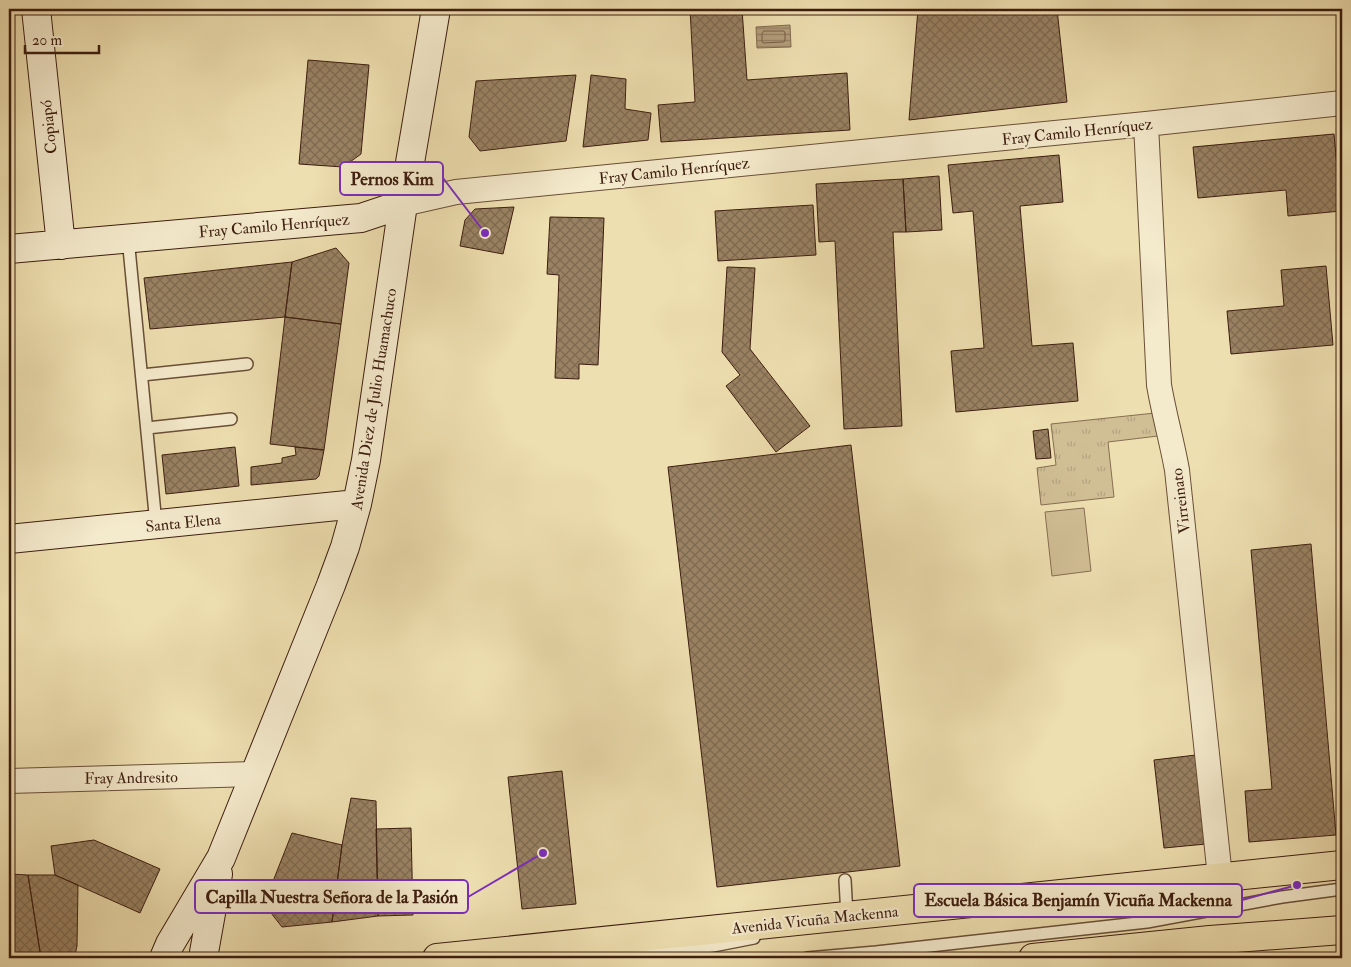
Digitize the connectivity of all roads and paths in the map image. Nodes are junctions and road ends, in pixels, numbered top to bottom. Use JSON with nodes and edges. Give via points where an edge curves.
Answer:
{"nodes":[{"id":1,"x":36,"y":9,"type":"edge"},
{"id":2,"x":436,"y":9,"type":"edge"},
{"id":3,"x":1342,"y":103,"type":"edge"},
{"id":4,"x":1146,"y":124,"type":"junction"},
{"id":5,"x":403,"y":204,"type":"junction"},
{"id":6,"x":128,"y":238,"type":"junction"},
{"id":7,"x":61,"y":244,"type":"junction"},
{"id":8,"x":9,"y":249,"type":"edge"},
{"id":9,"x":247,"y":364,"type":"dead end"},
{"id":10,"x":142,"y":375,"type":"junction"},
{"id":11,"x":231,"y":419,"type":"dead end"},
{"id":12,"x":146,"y":428,"type":"junction"},
{"id":13,"x":357,"y":504,"type":"junction"},
{"id":14,"x":156,"y":524,"type":"junction"},
{"id":15,"x":9,"y":539,"type":"edge"},
{"id":16,"x":254,"y":774,"type":"junction"},
{"id":17,"x":9,"y":781,"type":"edge"},
{"id":18,"x":221,"y":858,"type":"junction"},
{"id":19,"x":1342,"y":865,"type":"edge"},
{"id":20,"x":1220,"y":877,"type":"junction"},
{"id":21,"x":845,"y":880,"type":"dead end"},
{"id":22,"x":1342,"y":889,"type":"edge"},
{"id":23,"x":847,"y":916,"type":"junction"},
{"id":24,"x":1342,"y":930,"type":"edge"},
{"id":25,"x":655,"y":935,"type":"junction"},
{"id":26,"x":768,"y":937,"type":"dead end"},
{"id":27,"x":752,"y":938,"type":"junction"},
{"id":28,"x":1211,"y":949,"type":"edge"},
{"id":29,"x":164,"y":958,"type":"edge"},
{"id":30,"x":203,"y":958,"type":"edge"},
{"id":31,"x":437,"y":958,"type":"edge"},
{"id":32,"x":624,"y":958,"type":"edge"},
{"id":33,"x":808,"y":958,"type":"edge"},
{"id":34,"x":1045,"y":958,"type":"edge"}],
"edges":[{"from":1,"to":7,"type":"main road","name":"Copiapó"},
{"from":2,"to":5,"type":"main road","name":"Avenida Diez de Julio Huamachuco"},
{"from":3,"to":4,"type":"street","name":"Fray Camilo Henríquez"},
{"from":4,"to":5,"type":"street","name":"Fray Camilo Henríquez","via":[[456,192]]},
{"from":4,"to":20,"type":"street","name":"Virreinato","via":[[1159,385],[1177,470]]},
{"from":5,"to":6,"type":"main road","name":"Fray Camilo Henríquez","via":[[361,218]]},
{"from":5,"to":13,"type":"main road","name":"Avenida Diez de Julio Huamachuco","via":[[373,417]]},
{"from":6,"to":7,"type":"main road","name":"Fray Camilo Henríquez"},
{"from":6,"to":10,"type":"lane"},
{"from":7,"to":8,"type":"main road","name":"Fray Camilo Henríquez"},
{"from":9,"to":10,"type":"lane"},
{"from":10,"to":12,"type":"lane"},
{"from":11,"to":12,"type":"lane"},
{"from":12,"to":14,"type":"lane"},
{"from":13,"to":14,"type":"main road","name":"Santa Elena"},
{"from":13,"to":16,"type":"main road","name":"Avenida Diez de Julio Huamachuco","via":[[331,586]]},
{"from":14,"to":15,"type":"main road","name":"Santa Elena"},
{"from":16,"to":17,"type":"street","name":"Fray Andresito"},
{"from":16,"to":18,"type":"main road","name":"Avenida Diez de Julio Huamachuco"},
{"from":18,"to":29,"type":"main road","name":"Avenida Diez de Julio Huamachuco"},
{"from":18,"to":30,"type":"main road","name":"Avenida Diez de Julio Huamachuco"},
{"from":19,"to":20,"type":"main road","name":"Avenida Vicuña Mackenna"},
{"from":20,"to":23,"type":"main road","name":"Avenida Vicuña Mackenna"},
{"from":21,"to":23,"type":"lane"},
{"from":22,"to":33,"type":"lane","via":[[1147,922]]},
{"from":23,"to":25,"type":"main road","name":"Avenida Vicuña Mackenna"},
{"from":24,"to":28,"type":"main road"},
{"from":25,"to":27,"type":"lane"},
{"from":25,"to":31,"type":"main road","name":"Avenida Vicuña Mackenna"},
{"from":26,"to":27,"type":"lane"},
{"from":27,"to":32,"type":"lane"},
{"from":28,"to":34,"type":"main road"}]}
